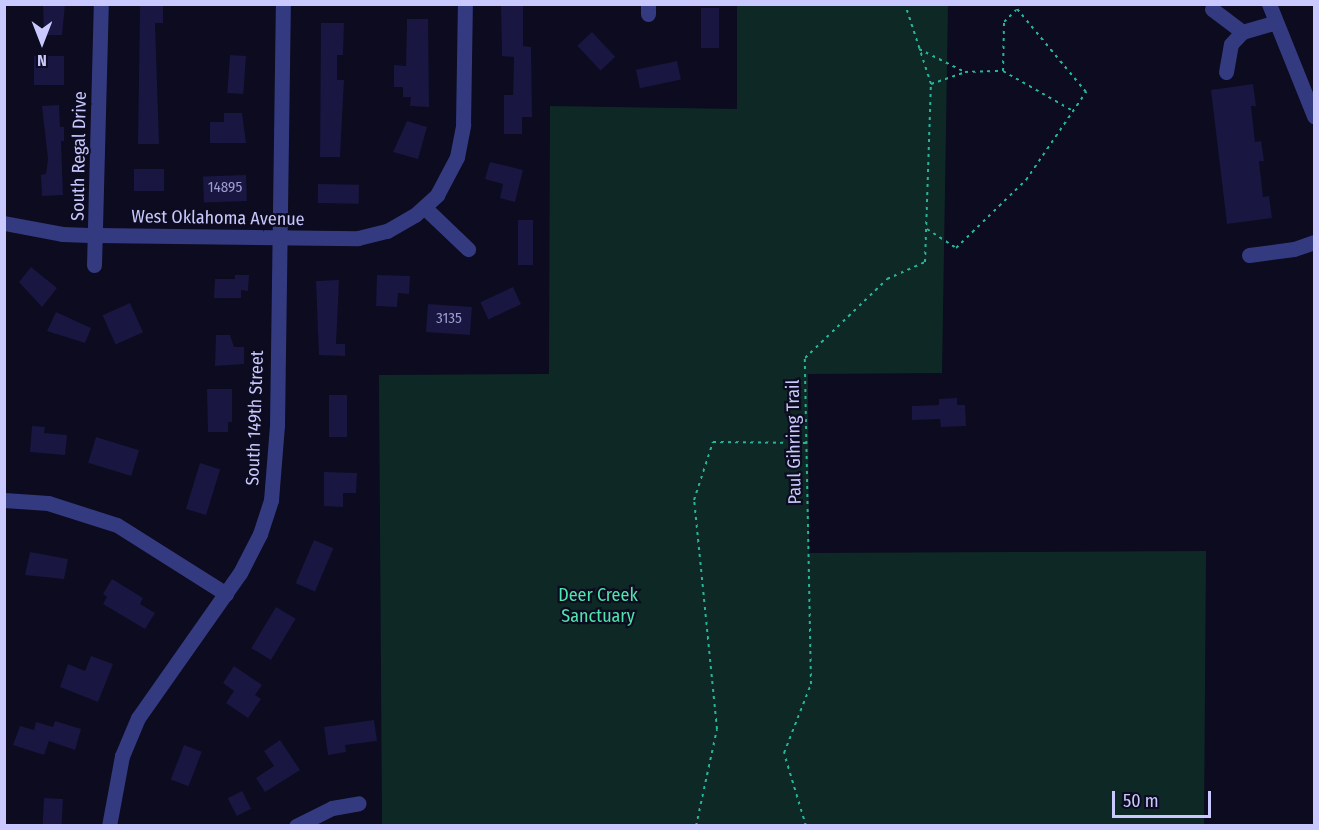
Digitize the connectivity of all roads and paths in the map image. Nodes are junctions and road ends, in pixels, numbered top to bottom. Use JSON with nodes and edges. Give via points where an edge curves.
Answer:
{"nodes":[{"id":1,"x":101,"y":4,"type":"edge"},
{"id":2,"x":283,"y":4,"type":"edge"},
{"id":3,"x":465,"y":4,"type":"edge"},
{"id":4,"x":905,"y":4,"type":"edge"},
{"id":5,"x":1014,"y":4,"type":"edge"},
{"id":6,"x":1269,"y":4,"type":"edge"},
{"id":7,"x":1017,"y":9,"type":"junction"},
{"id":8,"x":1212,"y":9,"type":"dead end"},
{"id":9,"x":1276,"y":22,"type":"junction"},
{"id":10,"x":1242,"y":32,"type":"junction"},
{"id":11,"x":919,"y":49,"type":"junction"},
{"id":12,"x":1003,"y":71,"type":"junction"},
{"id":13,"x":965,"y":72,"type":"junction"},
{"id":14,"x":1226,"y":72,"type":"dead end"},
{"id":15,"x":931,"y":84,"type":"junction"},
{"id":16,"x":1073,"y":111,"type":"junction"},
{"id":17,"x":1314,"y":116,"type":"edge"},
{"id":18,"x":424,"y":207,"type":"junction"},
{"id":19,"x":4,"y":223,"type":"edge"},
{"id":20,"x":927,"y":229,"type":"junction"},
{"id":21,"x":96,"y":236,"type":"junction"},
{"id":22,"x":279,"y":239,"type":"junction"},
{"id":23,"x":1314,"y":242,"type":"edge"},
{"id":24,"x":468,"y":249,"type":"dead end"},
{"id":25,"x":1249,"y":255,"type":"dead end"},
{"id":26,"x":94,"y":265,"type":"dead end"},
{"id":27,"x":807,"y":443,"type":"junction"},
{"id":28,"x":4,"y":500,"type":"edge"},
{"id":29,"x":226,"y":594,"type":"junction"},
{"id":30,"x":359,"y":803,"type":"dead end"},
{"id":31,"x":109,"y":825,"type":"edge"},
{"id":32,"x":296,"y":825,"type":"edge"},
{"id":33,"x":696,"y":825,"type":"edge"},
{"id":34,"x":806,"y":825,"type":"edge"}],
"edges":[{"from":1,"to":21,"type":"street","name":"South Regal Drive"},
{"from":2,"to":22,"type":"street","name":"South 149th Street"},
{"from":3,"to":18,"type":"street","name":"West Oklahoma Avenue","via":[[461,142],[446,180]]},
{"from":4,"to":11,"type":"path","name":"Paul Gihring Trail"},
{"from":5,"to":7,"type":"path"},
{"from":6,"to":9,"type":"street"},
{"from":7,"to":12,"type":"path","via":[[1004,22]]},
{"from":7,"to":16,"type":"path","via":[[1086,92]]},
{"from":8,"to":10,"type":"street"},
{"from":9,"to":10,"type":"street"},
{"from":9,"to":17,"type":"street"},
{"from":10,"to":14,"type":"street","via":[[1231,44]]},
{"from":11,"to":13,"type":"path"},
{"from":11,"to":15,"type":"path","name":"Paul Gihring Trail"},
{"from":12,"to":13,"type":"path"},
{"from":12,"to":16,"type":"path"},
{"from":13,"to":15,"type":"path"},
{"from":15,"to":20,"type":"path","name":"Paul Gihring Trail"},
{"from":16,"to":20,"type":"path","via":[[1026,180],[956,248]]},
{"from":18,"to":22,"type":"street","name":"West Oklahoma Avenue","via":[[401,224],[372,236]]},
{"from":18,"to":24,"type":"street"},
{"from":19,"to":21,"type":"street","name":"West Oklahoma Avenue"},
{"from":20,"to":27,"type":"path","name":"Paul Gihring Trail","via":[[925,262],[887,279],[805,358]]},
{"from":21,"to":22,"type":"street","name":"West Oklahoma Avenue"},
{"from":21,"to":26,"type":"street","name":"South Regal Drive"},
{"from":22,"to":29,"type":"street","name":"South 149th Street","via":[[274,485],[260,534]]},
{"from":23,"to":25,"type":"street"},
{"from":27,"to":33,"type":"path","via":[[713,442],[694,500],[717,729]]},
{"from":27,"to":34,"type":"path","name":"Paul Gihring Trail","via":[[811,684],[784,753]]},
{"from":28,"to":29,"type":"street","via":[[48,503],[117,525]]},
{"from":29,"to":31,"type":"street","name":"South 149th Street","via":[[138,718],[122,756]]},
{"from":30,"to":32,"type":"street","via":[[332,808]]}]}
